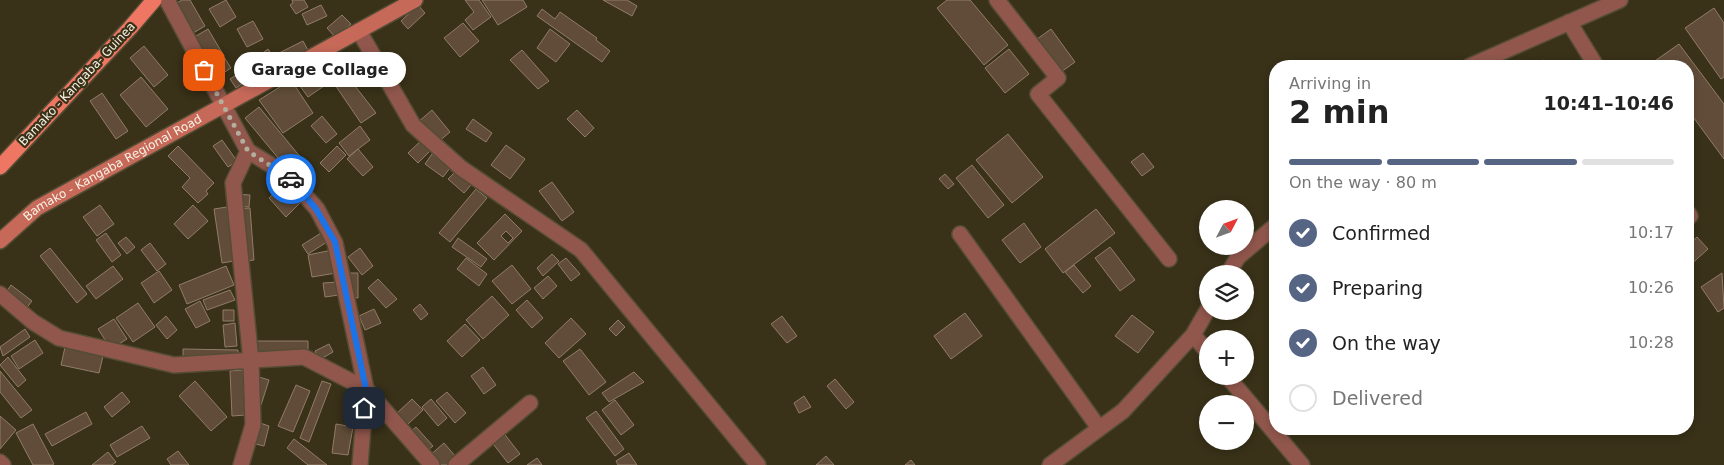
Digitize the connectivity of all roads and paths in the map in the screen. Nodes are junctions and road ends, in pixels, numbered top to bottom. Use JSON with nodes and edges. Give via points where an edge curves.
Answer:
{"nodes":[{"id":1,"x":154,"y":0,"type":"edge"},
{"id":2,"x":167,"y":0,"type":"edge"},
{"id":3,"x":415,"y":0,"type":"edge"},
{"id":4,"x":996,"y":0,"type":"edge"},
{"id":5,"x":1620,"y":0,"type":"edge"},
{"id":6,"x":1569,"y":22,"type":"junction"},
{"id":7,"x":359,"y":31,"type":"junction"},
{"id":8,"x":1484,"y":60,"type":"edge"},
{"id":9,"x":1592,"y":60,"type":"edge"},
{"id":10,"x":223,"y":105,"type":"junction"},
{"id":11,"x":248,"y":151,"type":"junction"},
{"id":12,"x":0,"y":167,"type":"edge"},
{"id":13,"x":1269,"y":231,"type":"edge"},
{"id":14,"x":960,"y":234,"type":"dead end"},
{"id":15,"x":0,"y":241,"type":"edge"},
{"id":16,"x":1169,"y":259,"type":"dead end"},
{"id":17,"x":1233,"y":265,"type":"edge"},
{"id":18,"x":0,"y":294,"type":"edge"},
{"id":19,"x":1202,"y":320,"type":"edge"},
{"id":20,"x":1193,"y":335,"type":"junction"},
{"id":21,"x":1199,"y":342,"type":"edge"},
{"id":22,"x":251,"y":361,"type":"junction"},
{"id":23,"x":1235,"y":385,"type":"edge"},
{"id":24,"x":366,"y":389,"type":"junction"},
{"id":25,"x":530,"y":403,"type":"dead end"},
{"id":26,"x":1269,"y":425,"type":"edge"},
{"id":27,"x":1099,"y":428,"type":"junction"},
{"id":28,"x":1277,"y":435,"type":"edge"},
{"id":29,"x":0,"y":462,"type":"edge"},
{"id":30,"x":3,"y":465,"type":"edge"},
{"id":31,"x":241,"y":465,"type":"edge"},
{"id":32,"x":360,"y":465,"type":"edge"},
{"id":33,"x":432,"y":465,"type":"edge"},
{"id":34,"x":456,"y":465,"type":"edge"},
{"id":35,"x":758,"y":465,"type":"edge"},
{"id":36,"x":1050,"y":465,"type":"edge"},
{"id":37,"x":1302,"y":465,"type":"edge"}],
"edges":[{"from":1,"to":12,"type":"main road","name":"Bamako - Kangaba- Guinea"},
{"from":2,"to":10,"type":"street"},
{"from":3,"to":7,"type":"street","name":"Bamako - Kangaba Regional Road"},
{"from":4,"to":16,"type":"street","via":[[1058,78],[1038,94]]},
{"from":5,"to":6,"type":"street"},
{"from":6,"to":8,"type":"street"},
{"from":6,"to":9,"type":"street"},
{"from":7,"to":10,"type":"street","name":"Bamako - Kangaba Regional Road"},
{"from":7,"to":35,"type":"street","via":[[413,125],[461,168],[581,250]]},
{"from":10,"to":11,"type":"street"},
{"from":10,"to":15,"type":"street","name":"Bamako - Kangaba Regional Road","via":[[37,208]]},
{"from":11,"to":22,"type":"street","via":[[233,183]]},
{"from":11,"to":24,"type":"street","via":[[287,175],[316,209],[335,242]]},
{"from":13,"to":17,"type":"street","via":[[1238,257]]},
{"from":14,"to":27,"type":"street"},
{"from":18,"to":22,"type":"street","via":[[33,322],[59,338],[174,365]]},
{"from":19,"to":20,"type":"street"},
{"from":20,"to":21,"type":"street"},
{"from":20,"to":27,"type":"street","via":[[1122,411]]},
{"from":22,"to":24,"type":"street","via":[[304,358]]},
{"from":22,"to":31,"type":"street","via":[[253,425]]},
{"from":23,"to":26,"type":"street"},
{"from":24,"to":32,"type":"street"},
{"from":24,"to":33,"type":"street"},
{"from":25,"to":34,"type":"street"},
{"from":27,"to":36,"type":"street"},
{"from":28,"to":37,"type":"street"},
{"from":29,"to":30,"type":"street"}]}
